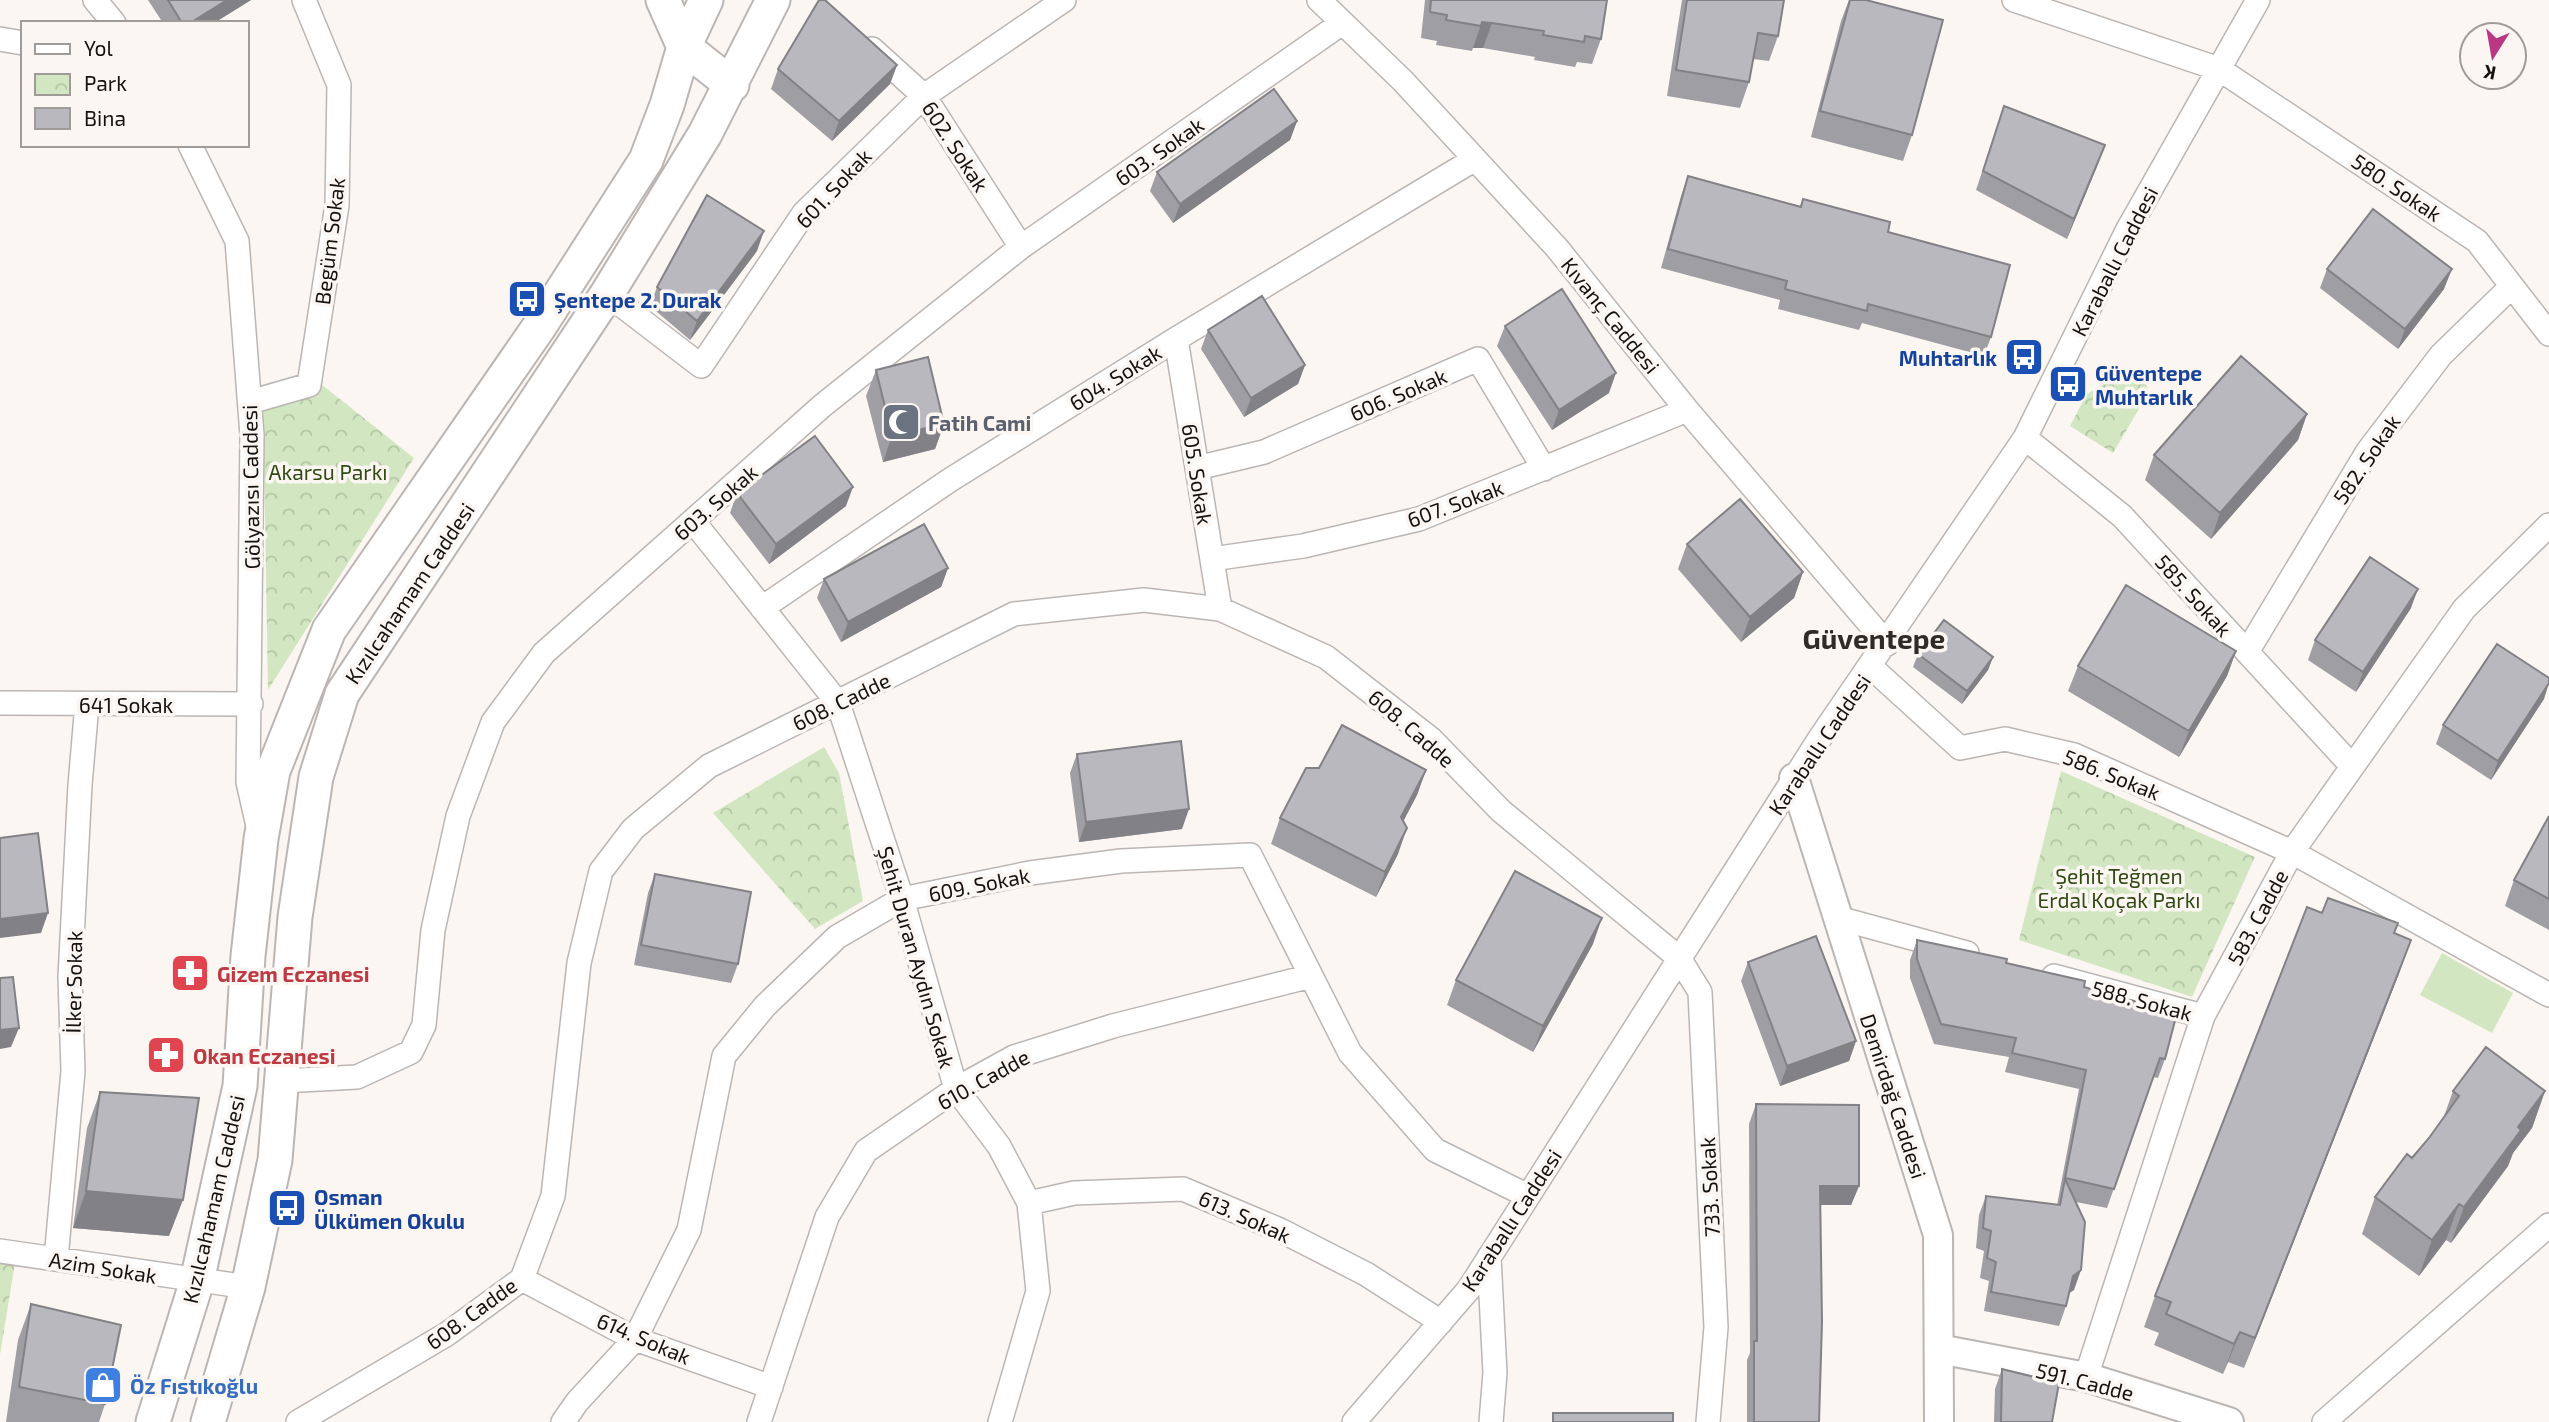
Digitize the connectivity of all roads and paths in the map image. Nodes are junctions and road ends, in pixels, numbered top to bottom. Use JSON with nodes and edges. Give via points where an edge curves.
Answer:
{"nodes":[{"id":1,"x":95,"y":0,"type":"edge"},
{"id":2,"x":304,"y":0,"type":"edge"},
{"id":3,"x":663,"y":0,"type":"edge"},
{"id":4,"x":706,"y":0,"type":"edge"},
{"id":5,"x":773,"y":0,"type":"edge"},
{"id":6,"x":1319,"y":0,"type":"edge"},
{"id":7,"x":2014,"y":0,"type":"edge"},
{"id":8,"x":2258,"y":0,"type":"edge"},
{"id":9,"x":1049,"y":4,"type":"edge"},
{"id":10,"x":112,"y":21,"type":"edge"},
{"id":11,"x":1342,"y":23,"type":"junction"},
{"id":12,"x":856,"y":35,"type":"edge"},
{"id":13,"x":0,"y":39,"type":"edge"},
{"id":14,"x":21,"y":43,"type":"edge"},
{"id":15,"x":684,"y":47,"type":"junction"},
{"id":16,"x":2219,"y":69,"type":"junction"},
{"id":17,"x":732,"y":85,"type":"junction"},
{"id":18,"x":924,"y":96,"type":"junction"},
{"id":19,"x":191,"y":147,"type":"edge"},
{"id":20,"x":1475,"y":159,"type":"junction"},
{"id":21,"x":1021,"y":247,"type":"junction"},
{"id":22,"x":2512,"y":286,"type":"junction"},
{"id":23,"x":607,"y":293,"type":"junction"},
{"id":24,"x":2549,"y":334,"type":"edge"},
{"id":25,"x":1175,"y":339,"type":"junction"},
{"id":26,"x":250,"y":402,"type":"junction"},
{"id":27,"x":1688,"y":411,"type":"junction"},
{"id":28,"x":2025,"y":438,"type":"junction"},
{"id":29,"x":1197,"y":468,"type":"junction"},
{"id":30,"x":1544,"y":469,"type":"junction"},
{"id":31,"x":694,"y":521,"type":"junction"},
{"id":32,"x":2549,"y":525,"type":"edge"},
{"id":33,"x":1212,"y":559,"type":"junction"},
{"id":34,"x":762,"y":608,"type":"junction"},
{"id":35,"x":1220,"y":609,"type":"junction"},
{"id":36,"x":1887,"y":644,"type":"junction"},
{"id":37,"x":2247,"y":652,"type":"junction"},
{"id":38,"x":1871,"y":667,"type":"junction"},
{"id":39,"x":0,"y":703,"type":"edge"},
{"id":40,"x":838,"y":703,"type":"junction"},
{"id":41,"x":87,"y":704,"type":"junction"},
{"id":42,"x":251,"y":704,"type":"junction"},
{"id":43,"x":2351,"y":765,"type":"junction"},
{"id":44,"x":1794,"y":778,"type":"junction"},
{"id":45,"x":261,"y":839,"type":"junction"},
{"id":46,"x":2292,"y":852,"type":"junction"},
{"id":47,"x":902,"y":899,"type":"junction"},
{"id":48,"x":1838,"y":918,"type":"junction"},
{"id":49,"x":1679,"y":958,"type":"junction"},
{"id":50,"x":1995,"y":960,"type":"edge"},
{"id":51,"x":2034,"y":971,"type":"edge"},
{"id":52,"x":1311,"y":976,"type":"junction"},
{"id":53,"x":2549,"y":995,"type":"edge"},
{"id":54,"x":2203,"y":1016,"type":"junction"},
{"id":55,"x":282,"y":1081,"type":"junction"},
{"id":56,"x":956,"y":1090,"type":"junction"},
{"id":57,"x":1528,"y":1196,"type":"junction"},
{"id":58,"x":1029,"y":1203,"type":"junction"},
{"id":59,"x":2549,"y":1225,"type":"edge"},
{"id":60,"x":0,"y":1251,"type":"edge"},
{"id":61,"x":1489,"y":1257,"type":"junction"},
{"id":62,"x":55,"y":1259,"type":"junction"},
{"id":63,"x":522,"y":1279,"type":"junction"},
{"id":64,"x":197,"y":1281,"type":"junction"},
{"id":65,"x":248,"y":1287,"type":"junction"},
{"id":66,"x":1441,"y":1322,"type":"junction"},
{"id":67,"x":635,"y":1339,"type":"junction"},
{"id":68,"x":1939,"y":1349,"type":"junction"},
{"id":69,"x":2086,"y":1377,"type":"junction"},
{"id":70,"x":771,"y":1387,"type":"junction"},
{"id":71,"x":153,"y":1422,"type":"edge"},
{"id":72,"x":208,"y":1422,"type":"edge"},
{"id":73,"x":298,"y":1422,"type":"edge"},
{"id":74,"x":563,"y":1422,"type":"edge"},
{"id":75,"x":760,"y":1422,"type":"edge"},
{"id":76,"x":1000,"y":1422,"type":"edge"},
{"id":77,"x":1354,"y":1422,"type":"edge"},
{"id":78,"x":1491,"y":1422,"type":"edge"},
{"id":79,"x":1708,"y":1422,"type":"edge"},
{"id":80,"x":1939,"y":1422,"type":"edge"},
{"id":81,"x":2229,"y":1422,"type":"edge"},
{"id":82,"x":2324,"y":1422,"type":"edge"}],
"edges":[{"from":1,"to":10,"type":"street"},
{"from":2,"to":26,"type":"street","name":"Begüm Sokak","via":[[339,85],[337,205],[309,384]]},
{"from":3,"to":15,"type":"main road"},
{"from":4,"to":15,"type":"main road","name":"Kızılcahamam Caddesi"},
{"from":5,"to":17,"type":"main road","name":"Kızılcahamam Caddesi"},
{"from":6,"to":11,"type":"street","name":"Kıvanç Caddesi"},
{"from":7,"to":16,"type":"street","name":"580. Sokak"},
{"from":8,"to":16,"type":"street","name":"Karaballı Caddesi"},
{"from":9,"to":18,"type":"street","name":"601. Sokak"},
{"from":11,"to":20,"type":"street","name":"Kıvanç Caddesi"},
{"from":11,"to":21,"type":"street","name":"603. Sokak"},
{"from":12,"to":18,"type":"street","name":"602. Sokak"},
{"from":13,"to":14,"type":"street"},
{"from":15,"to":17,"type":"main road"},
{"from":15,"to":45,"type":"main road","name":"Kızılcahamam Caddesi","via":[[646,160],[539,327],[329,630],[273,771]]},
{"from":16,"to":22,"type":"street","name":"580. Sokak","via":[[2477,241]]},
{"from":16,"to":28,"type":"street","name":"Karaballı Caddesi","via":[[2127,231]]},
{"from":17,"to":23,"type":"main road","name":"Kızılcahamam Caddesi"},
{"from":18,"to":21,"type":"street","name":"602. Sokak"},
{"from":18,"to":23,"type":"street","name":"601. Sokak","via":[[804,213],[701,366]]},
{"from":19,"to":26,"type":"street","name":"Gölyazısı Caddesi","via":[[237,241]]},
{"from":20,"to":25,"type":"street","name":"604. Sokak"},
{"from":20,"to":27,"type":"street","name":"Kıvanç Caddesi","via":[[1557,248]]},
{"from":21,"to":31,"type":"street","name":"603. Sokak","via":[[822,407]]},
{"from":22,"to":24,"type":"street","name":"580. Sokak"},
{"from":22,"to":37,"type":"street","name":"582. Sokak","via":[[2441,355],[2368,451]]},
{"from":23,"to":55,"type":"main road","name":"Kızılcahamam Caddesi","via":[[342,694],[317,777],[295,917]]},
{"from":25,"to":29,"type":"street","name":"605. Sokak"},
{"from":25,"to":34,"type":"street","name":"604. Sokak","via":[[950,480]]},
{"from":26,"to":42,"type":"street","name":"Gölyazısı Caddesi"},
{"from":27,"to":30,"type":"street","name":"607. Sokak"},
{"from":27,"to":36,"type":"street","name":"Kıvanç Caddesi"},
{"from":28,"to":36,"type":"street","name":"Karaballı Caddesi"},
{"from":28,"to":37,"type":"street","name":"585. Sokak","via":[[2122,516]]},
{"from":29,"to":30,"type":"street","name":"606. Sokak","via":[[1264,452],[1478,359]]},
{"from":29,"to":33,"type":"street","name":"605. Sokak"},
{"from":30,"to":33,"type":"street","name":"607. Sokak","via":[[1419,519],[1303,547]]},
{"from":31,"to":34,"type":"street","name":"Şehit Duran Aydın Sokak"},
{"from":31,"to":55,"type":"street","name":"603. Sokak","via":[[544,653],[493,722],[458,816],[433,930],[424,1025],[411,1052],[357,1077]]},
{"from":32,"to":43,"type":"street","name":"583. Cadde","via":[[2464,609]]},
{"from":33,"to":35,"type":"street","name":"605. Sokak"},
{"from":34,"to":40,"type":"street","name":"Şehit Duran Aydın Sokak"},
{"from":35,"to":40,"type":"street","name":"608. Cadde","via":[[1144,600],[1014,614]]},
{"from":35,"to":49,"type":"street","name":"608. Cadde","via":[[1326,657],[1431,739],[1501,811]]},
{"from":36,"to":38,"type":"street","name":"Karaballı Caddesi"},
{"from":37,"to":43,"type":"street","name":"585. Sokak"},
{"from":38,"to":44,"type":"street","name":"Karaballı Caddesi"},
{"from":38,"to":46,"type":"street","name":"586. Sokak","via":[[1959,748],[2005,739],[2074,755]]},
{"from":39,"to":41,"type":"street","name":"641 Sokak"},
{"from":40,"to":47,"type":"street","name":"Şehit Duran Aydın Sokak"},
{"from":40,"to":63,"type":"street","name":"608. Cadde","via":[[709,766],[633,829],[601,872],[579,963],[553,1196]]},
{"from":41,"to":42,"type":"street","name":"641 Sokak"},
{"from":41,"to":62,"type":"street","name":"İlker Sokak","via":[[70,977],[73,1071]]},
{"from":42,"to":45,"type":"street","name":"Gölyazısı Caddesi","via":[[248,782]]},
{"from":43,"to":46,"type":"street","name":"583. Cadde"},
{"from":44,"to":48,"type":"street","name":"Demirdağ Caddesi"},
{"from":44,"to":49,"type":"street","name":"Karaballı Caddesi"},
{"from":45,"to":64,"type":"main road","name":"Kızılcahamam Caddesi","via":[[240,1086]]},
{"from":46,"to":53,"type":"street"},
{"from":46,"to":54,"type":"street","name":"583. Cadde"},
{"from":47,"to":52,"type":"street","name":"609. Sokak","via":[[1030,873],[1108,863],[1250,855]]},
{"from":47,"to":56,"type":"street","name":"Şehit Duran Aydın Sokak"},
{"from":47,"to":67,"type":"street","name":"609. Sokak","via":[[837,937],[765,1006],[724,1056],[689,1230]]},
{"from":48,"to":50,"type":"street"},
{"from":48,"to":68,"type":"street","name":"Demirdağ Caddesi","via":[[1938,1236]]},
{"from":49,"to":57,"type":"street","name":"Karaballı Caddesi"},
{"from":49,"to":79,"type":"street","name":"733. Sokak","via":[[1700,992],[1716,1327]]},
{"from":51,"to":54,"type":"street","name":"588. Sokak"},
{"from":52,"to":56,"type":"street","name":"610. Cadde","via":[[1113,1026],[1014,1057]]},
{"from":52,"to":57,"type":"street","name":"609. Sokak","via":[[1349,1053],[1435,1150]]},
{"from":54,"to":69,"type":"street","name":"583. Cadde"},
{"from":55,"to":65,"type":"main road","name":"Kızılcahamam Caddesi","via":[[275,1160]]},
{"from":56,"to":58,"type":"street","name":"Şehit Duran Aydın Sokak","via":[[999,1146]]},
{"from":56,"to":70,"type":"street","name":"610. Cadde","via":[[866,1152],[827,1217]]},
{"from":57,"to":61,"type":"street","name":"Karaballı Caddesi"},
{"from":58,"to":66,"type":"street","name":"613. Sokak","via":[[1074,1193],[1183,1189],[1366,1273]]},
{"from":58,"to":76,"type":"street","name":"Şehit Duran Aydın Sokak","via":[[1038,1291]]},
{"from":59,"to":82,"type":"street"},
{"from":60,"to":62,"type":"street","name":"Azim Sokak"},
{"from":61,"to":66,"type":"street","name":"Karaballı Caddesi"},
{"from":61,"to":78,"type":"street","via":[[1495,1373]]},
{"from":62,"to":64,"type":"street","name":"Azim Sokak"},
{"from":63,"to":67,"type":"street","name":"614. Sokak"},
{"from":63,"to":73,"type":"street","name":"608. Cadde","via":[[447,1334]]},
{"from":64,"to":65,"type":"street","name":"Azim Sokak"},
{"from":64,"to":71,"type":"main road","name":"Kızılcahamam Caddesi"},
{"from":65,"to":72,"type":"main road","name":"Kızılcahamam Caddesi"},
{"from":66,"to":77,"type":"street","name":"Karaballı Caddesi"},
{"from":67,"to":70,"type":"street","name":"614. Sokak"},
{"from":67,"to":74,"type":"street","name":"609. Sokak"},
{"from":68,"to":69,"type":"street","name":"591. Cadde"},
{"from":68,"to":80,"type":"street","name":"Demirdağ Caddesi"},
{"from":69,"to":81,"type":"street","name":"591. Cadde"},
{"from":70,"to":75,"type":"street","name":"610. Cadde"}]}
